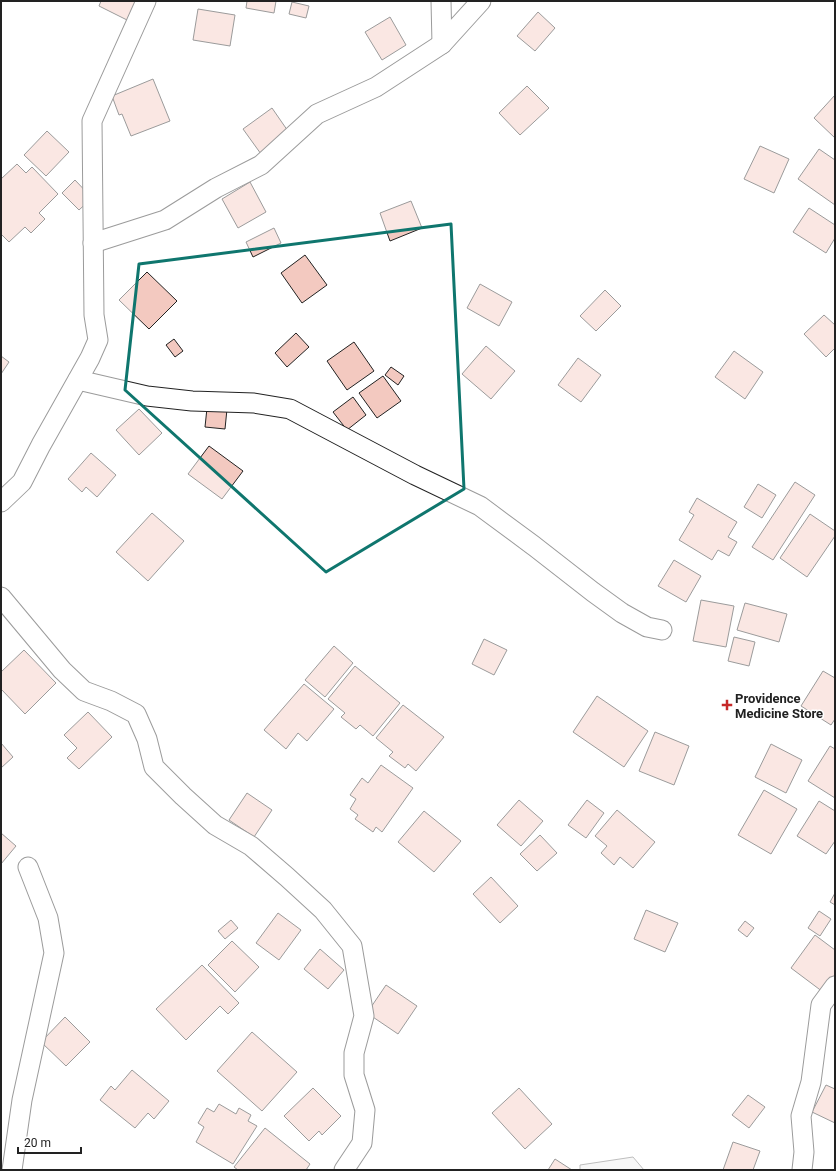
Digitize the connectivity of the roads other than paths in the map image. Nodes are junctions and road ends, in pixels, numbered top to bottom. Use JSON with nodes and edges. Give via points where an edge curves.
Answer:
{"nodes":[{"id":1,"x":146,"y":1,"type":"edge"},
{"id":2,"x":441,"y":1,"type":"edge"},
{"id":3,"x":481,"y":1,"type":"edge"},
{"id":4,"x":442,"y":44,"type":"junction"},
{"id":5,"x":93,"y":243,"type":"junction"},
{"id":6,"x":78,"y":380,"type":"junction"},
{"id":7,"x":1,"y":502,"type":"edge"},
{"id":8,"x":1,"y":597,"type":"edge"},
{"id":9,"x":662,"y":630,"type":"dead end"},
{"id":10,"x":28,"y":867,"type":"dead end"},
{"id":11,"x":835,"y":986,"type":"edge"},
{"id":12,"x":12,"y":1170,"type":"edge"},
{"id":13,"x":344,"y":1170,"type":"edge"},
{"id":14,"x":802,"y":1170,"type":"edge"}],
"edges":[{"from":1,"to":5,"type":"street","via":[[92,121]]},
{"from":2,"to":4,"type":"street"},
{"from":3,"to":4,"type":"street"},
{"from":4,"to":5,"type":"street","via":[[376,87],[318,114],[261,165],[216,188],[165,220]]},
{"from":5,"to":6,"type":"street","via":[[94,315],[98,340]]},
{"from":6,"to":7,"type":"street","via":[[22,482]]},
{"from":6,"to":9,"type":"street","via":[[147,396],[192,402],[254,403],[290,409],[414,475],[480,506],[622,613],[647,626]]},
{"from":8,"to":13,"type":"street","via":[[62,670],[84,691],[112,701],[136,714],[154,767],[183,796],[215,825],[251,846],[287,877],[323,910],[352,946],[364,1016],[354,1053],[354,1075],[365,1110],[362,1143]]},
{"from":10,"to":12,"type":"street","via":[[48,918],[54,953],[22,1100]]},
{"from":11,"to":14,"type":"street","via":[[821,1005],[811,1082],[801,1116],[804,1152]]}]}
